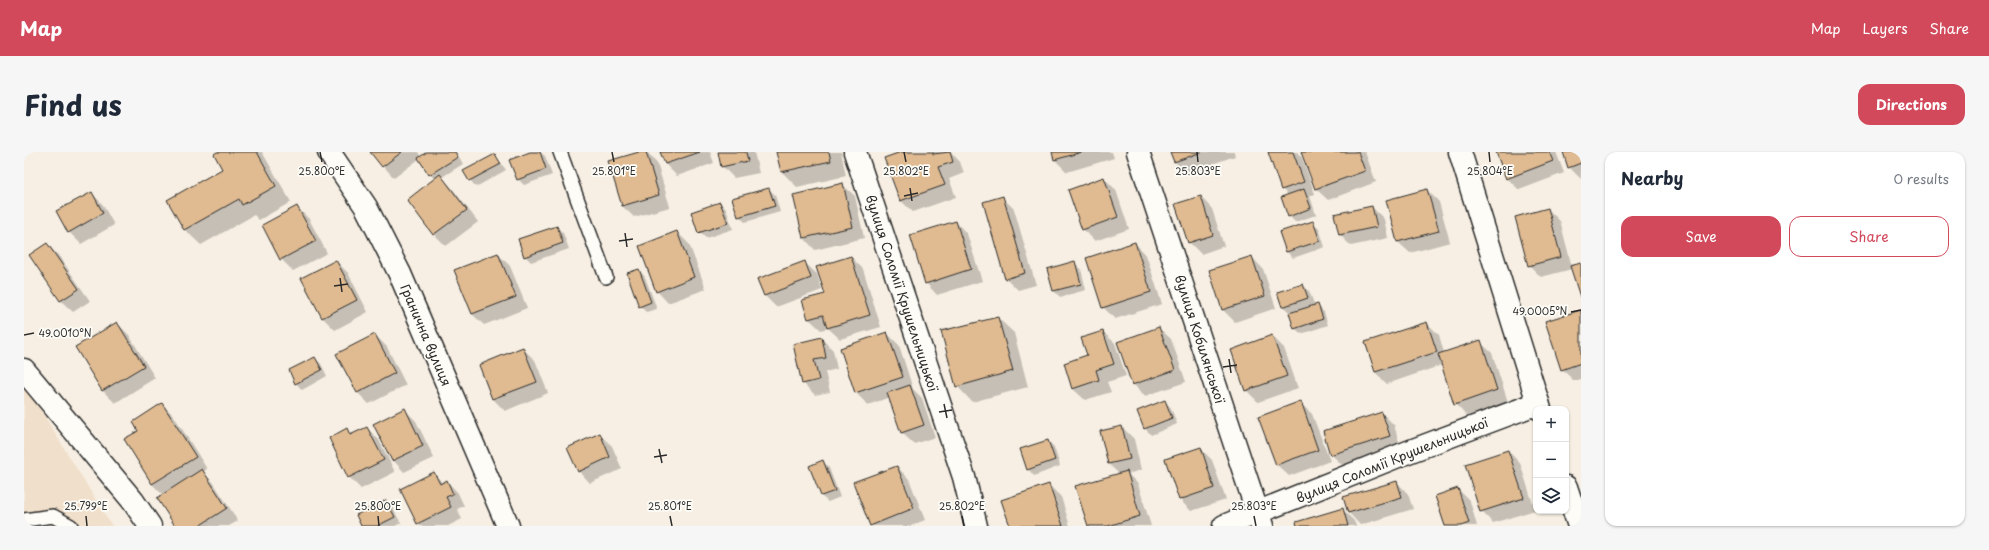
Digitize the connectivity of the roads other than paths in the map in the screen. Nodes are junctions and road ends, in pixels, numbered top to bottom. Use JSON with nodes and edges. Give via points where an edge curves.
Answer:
{"nodes":[{"id":1,"x":329,"y":152,"type":"edge"},
{"id":2,"x":560,"y":152,"type":"edge"},
{"id":3,"x":855,"y":152,"type":"edge"},
{"id":4,"x":1138,"y":152,"type":"edge"},
{"id":5,"x":1460,"y":152,"type":"edge"},
{"id":6,"x":606,"y":277,"type":"dead end"},
{"id":7,"x":24,"y":370,"type":"edge"},
{"id":8,"x":1539,"y":406,"type":"edge"},
{"id":9,"x":1533,"y":408,"type":"edge"},
{"id":10,"x":1569,"y":495,"type":"edge"},
{"id":11,"x":24,"y":520,"type":"edge"},
{"id":12,"x":1260,"y":520,"type":"edge"},
{"id":13,"x":71,"y":526,"type":"edge"},
{"id":14,"x":150,"y":526,"type":"edge"},
{"id":15,"x":508,"y":526,"type":"edge"},
{"id":16,"x":976,"y":526,"type":"edge"},
{"id":17,"x":1224,"y":526,"type":"edge"},
{"id":18,"x":1579,"y":526,"type":"edge"}],
"edges":[{"from":1,"to":15,"type":"street","name":"Гранична вулиця","via":[[366,207],[400,274]]},
{"from":2,"to":6,"type":"lane"},
{"from":3,"to":16,"type":"street","name":"вулиця Соломії Крушельницької","via":[[962,471]]},
{"from":4,"to":12,"type":"street","name":"вулиця Кобилянської"},
{"from":5,"to":8,"type":"street"},
{"from":7,"to":14,"type":"street","via":[[133,501]]},
{"from":9,"to":12,"type":"street","name":"вулиця Соломії Крушельницької","via":[[1408,452]]},
{"from":10,"to":18,"type":"street"},
{"from":11,"to":13,"type":"lane","via":[[54,516]]},
{"from":12,"to":17,"type":"street","name":"вулиця Соломії Крушельницької"}]}
